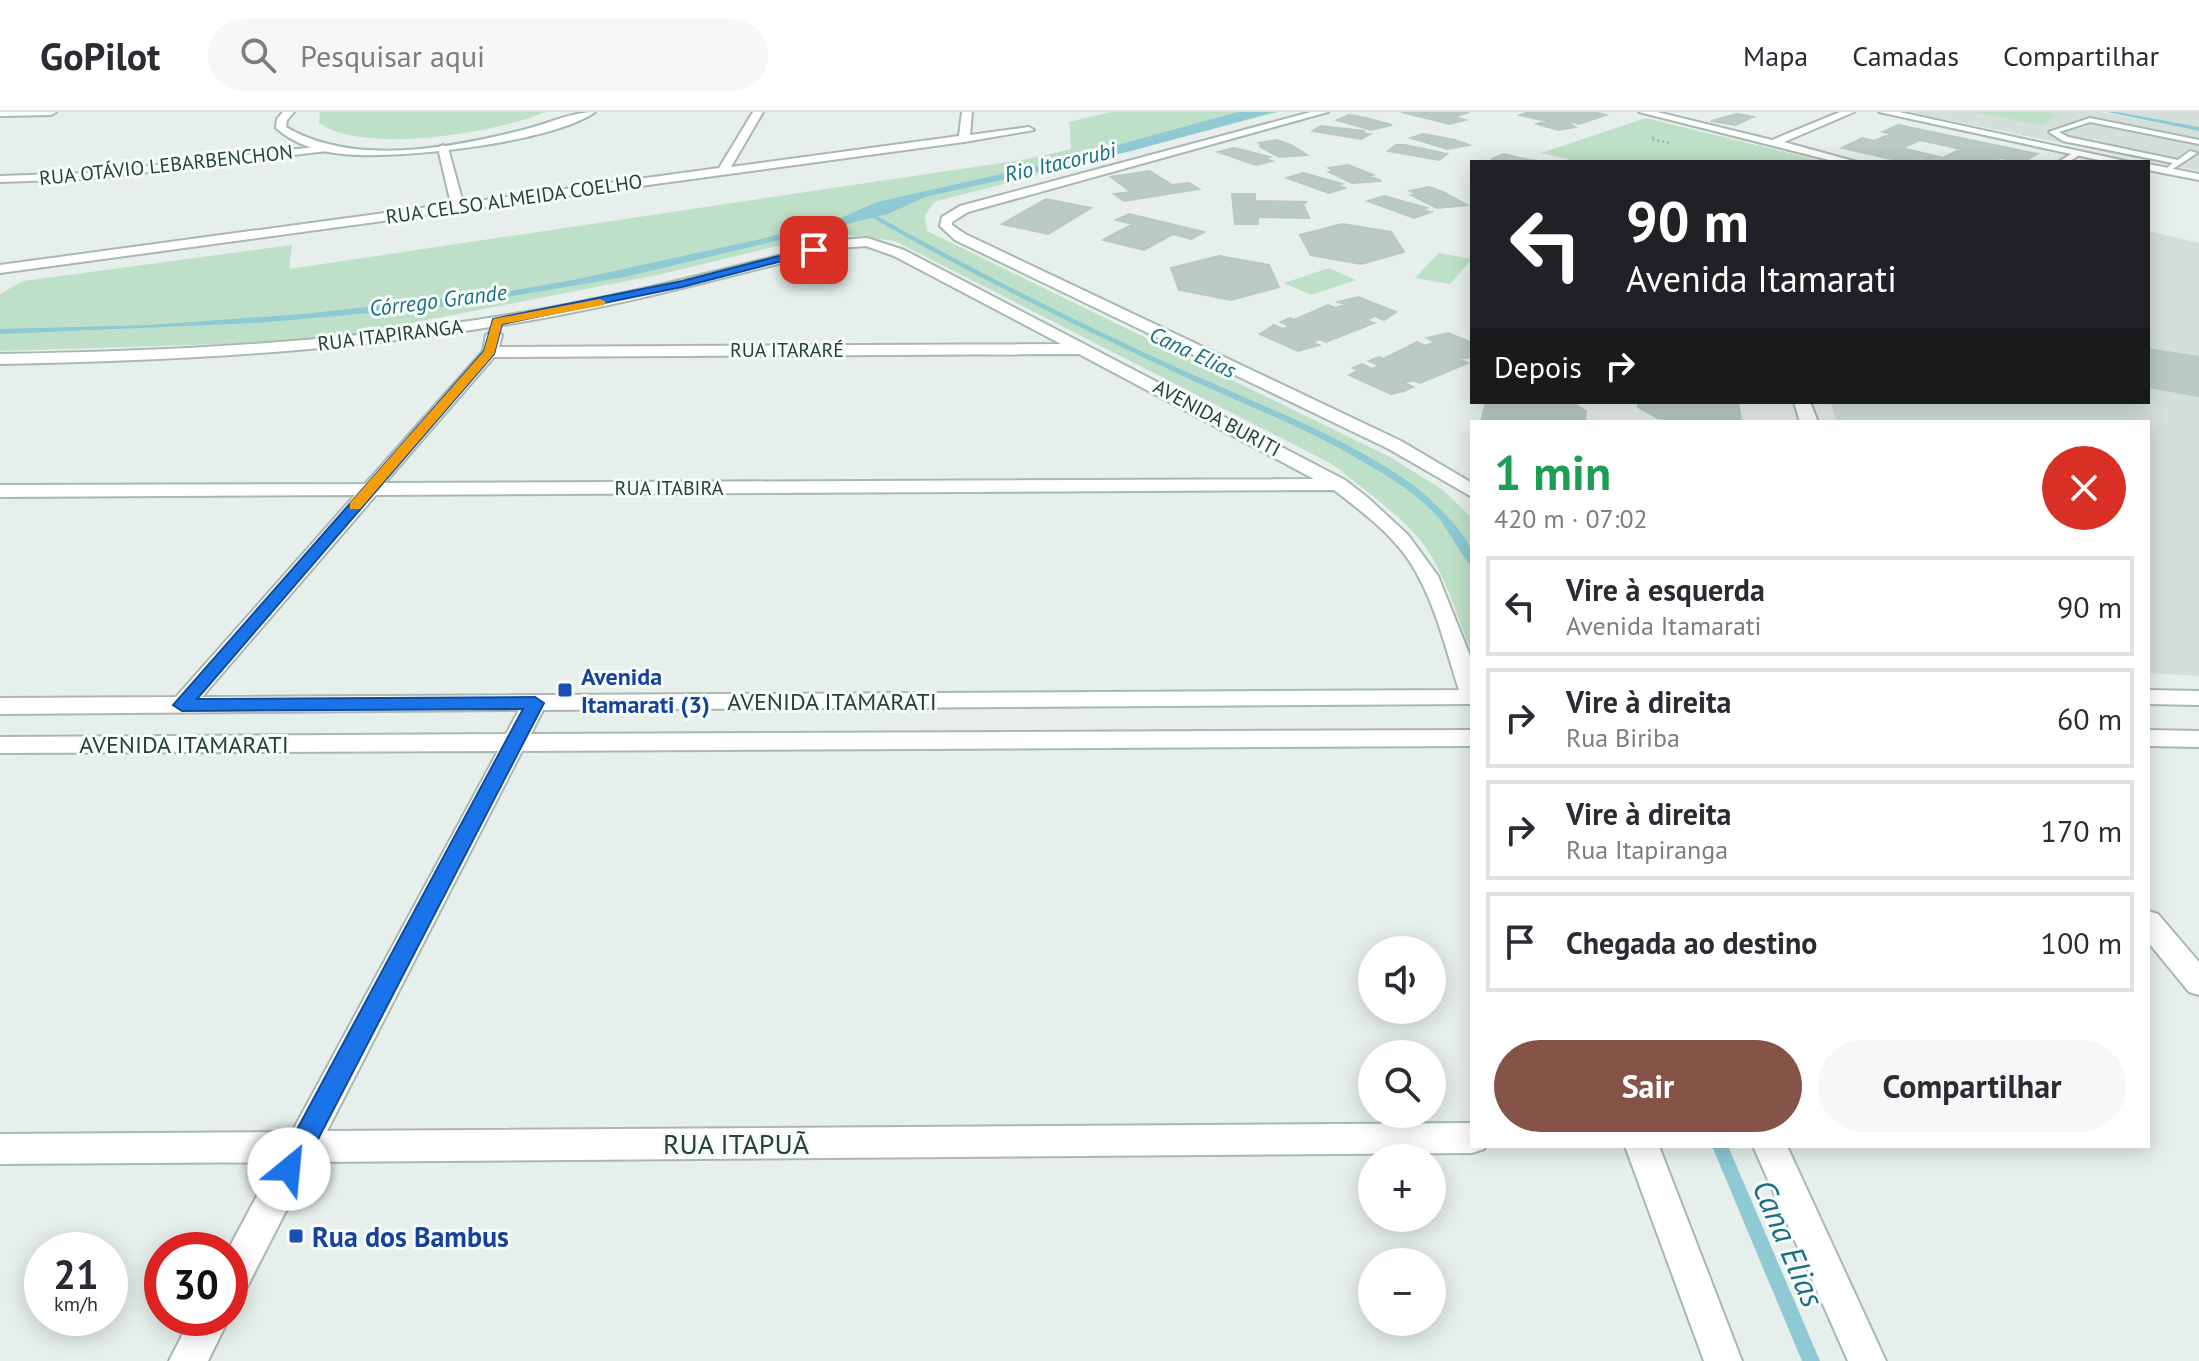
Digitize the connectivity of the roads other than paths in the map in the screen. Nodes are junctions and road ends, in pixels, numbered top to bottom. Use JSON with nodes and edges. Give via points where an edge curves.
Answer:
{"nodes":[{"id":1,"x":51,"y":112,"type":"edge"},
{"id":2,"x":289,"y":112,"type":"edge"},
{"id":3,"x":590,"y":112,"type":"edge"},
{"id":4,"x":758,"y":112,"type":"edge"},
{"id":5,"x":967,"y":112,"type":"edge"},
{"id":6,"x":1323,"y":112,"type":"edge"},
{"id":7,"x":1644,"y":112,"type":"edge"},
{"id":8,"x":1849,"y":112,"type":"edge"},
{"id":9,"x":1884,"y":112,"type":"edge"},
{"id":10,"x":0,"y":113,"type":"edge"},
{"id":11,"x":1029,"y":130,"type":"dead end"},
{"id":12,"x":964,"y":139,"type":"junction"},
{"id":13,"x":2199,"y":142,"type":"edge"},
{"id":14,"x":1773,"y":143,"type":"junction"},
{"id":15,"x":332,"y":148,"type":"junction"},
{"id":16,"x":443,"y":148,"type":"junction"},
{"id":17,"x":2197,"y":150,"type":"edge"},
{"id":18,"x":2079,"y":153,"type":"junction"},
{"id":19,"x":1843,"y":160,"type":"edge"},
{"id":20,"x":2066,"y":160,"type":"edge"},
{"id":21,"x":2114,"y":160,"type":"edge"},
{"id":22,"x":2179,"y":162,"type":"junction"},
{"id":23,"x":2150,"y":167,"type":"edge"},
{"id":24,"x":723,"y":171,"type":"junction"},
{"id":25,"x":2166,"y":171,"type":"junction"},
{"id":26,"x":2199,"y":177,"type":"edge"},
{"id":27,"x":0,"y":179,"type":"edge"},
{"id":28,"x":458,"y":207,"type":"junction"},
{"id":29,"x":867,"y":242,"type":"joint"},
{"id":30,"x":0,"y":269,"type":"edge"},
{"id":31,"x":497,"y":322,"type":"junction"},
{"id":32,"x":1083,"y":349,"type":"junction"},
{"id":33,"x":490,"y":352,"type":"junction"},
{"id":34,"x":0,"y":359,"type":"edge"},
{"id":35,"x":1338,"y":484,"type":"junction"},
{"id":36,"x":370,"y":489,"type":"junction"},
{"id":37,"x":1470,"y":490,"type":"edge"},
{"id":38,"x":0,"y":491,"type":"edge"},
{"id":39,"x":1470,"y":690,"type":"edge"},
{"id":40,"x":1470,"y":695,"type":"edge"},
{"id":41,"x":2150,"y":697,"type":"edge"},
{"id":42,"x":2199,"y":698,"type":"edge"},
{"id":43,"x":535,"y":703,"type":"junction"},
{"id":44,"x":182,"y":705,"type":"junction"},
{"id":45,"x":0,"y":706,"type":"edge"},
{"id":46,"x":1470,"y":738,"type":"edge"},
{"id":47,"x":2150,"y":738,"type":"edge"},
{"id":48,"x":2199,"y":739,"type":"edge"},
{"id":49,"x":514,"y":743,"type":"junction"},
{"id":50,"x":0,"y":745,"type":"edge"},
{"id":51,"x":2150,"y":924,"type":"edge"},
{"id":52,"x":2199,"y":983,"type":"edge"},
{"id":53,"x":1470,"y":1138,"type":"edge"},
{"id":54,"x":301,"y":1147,"type":"junction"},
{"id":55,"x":1643,"y":1148,"type":"edge"},
{"id":56,"x":1771,"y":1148,"type":"edge"},
{"id":57,"x":0,"y":1149,"type":"edge"},
{"id":58,"x":248,"y":1248,"type":"edge"},
{"id":59,"x":201,"y":1336,"type":"edge"},
{"id":60,"x":188,"y":1361,"type":"edge"},
{"id":61,"x":1723,"y":1361,"type":"edge"},
{"id":62,"x":1867,"y":1361,"type":"edge"}],
"edges":[{"from":1,"to":10,"type":"street"},
{"from":2,"to":15,"type":"street","via":[[281,128],[289,136]]},
{"from":3,"to":16,"type":"street","via":[[533,133]]},
{"from":4,"to":24,"type":"street"},
{"from":5,"to":12,"type":"street"},
{"from":6,"to":37,"type":"street","via":[[964,209],[946,220],[960,237],[1395,445]]},
{"from":7,"to":14,"type":"street"},
{"from":8,"to":14,"type":"street"},
{"from":9,"to":18,"type":"street"},
{"from":11,"to":12,"type":"street","name":"RUA CELSO ALMEIDA COELHO"},
{"from":12,"to":24,"type":"street","name":"RUA CELSO ALMEIDA COELHO"},
{"from":13,"to":22,"type":"lane","via":[[2090,120],[2053,132]]},
{"from":14,"to":19,"type":"street"},
{"from":15,"to":16,"type":"street"},
{"from":15,"to":27,"type":"street","name":"RUA OTÁVIO LEBARBENCHON","via":[[88,176]]},
{"from":16,"to":28,"type":"street"},
{"from":17,"to":22,"type":"lane"},
{"from":18,"to":20,"type":"lane"},
{"from":18,"to":21,"type":"street"},
{"from":22,"to":25,"type":"lane"},
{"from":23,"to":25,"type":"street"},
{"from":24,"to":28,"type":"street","name":"RUA CELSO ALMEIDA COELHO"},
{"from":25,"to":26,"type":"street"},
{"from":28,"to":30,"type":"street","name":"RUA CELSO ALMEIDA COELHO"},
{"from":29,"to":31,"type":"street","name":"RUA ITAPIRANGA"},
{"from":29,"to":32,"type":"street","name":"AVENIDA BURITI","via":[[899,253]]},
{"from":31,"to":33,"type":"street"},
{"from":31,"to":34,"type":"street","name":"RUA ITAPIRANGA","via":[[249,350]]},
{"from":32,"to":33,"type":"street","name":"RUA ITARARÉ"},
{"from":32,"to":35,"type":"street","name":"AVENIDA BURITI"},
{"from":33,"to":36,"type":"street"},
{"from":35,"to":36,"type":"street","name":"RUA ITABIRA"},
{"from":35,"to":39,"type":"street","name":"AVENIDA BURITI","via":[[1396,533],[1419,561]]},
{"from":36,"to":38,"type":"street","name":"RUA ITABIRA"},
{"from":36,"to":44,"type":"street"},
{"from":40,"to":43,"type":"street","name":"AVENIDA ITAMARATI"},
{"from":41,"to":42,"type":"street"},
{"from":43,"to":44,"type":"street","name":"AVENIDA ITAMARATI"},
{"from":43,"to":49,"type":"street"},
{"from":44,"to":45,"type":"street","name":"AVENIDA ITAMARATI"},
{"from":46,"to":49,"type":"street","name":"AVENIDA ITAMARATI"},
{"from":47,"to":48,"type":"street"},
{"from":49,"to":50,"type":"street","name":"AVENIDA ITAMARATI"},
{"from":49,"to":54,"type":"street"},
{"from":51,"to":52,"type":"street"},
{"from":53,"to":54,"type":"street","name":"RUA ITAPUÃ"},
{"from":54,"to":57,"type":"street","name":"RUA ITAPUÃ"},
{"from":54,"to":58,"type":"street"},
{"from":55,"to":61,"type":"street"},
{"from":56,"to":62,"type":"street"},
{"from":59,"to":60,"type":"street"}]}
